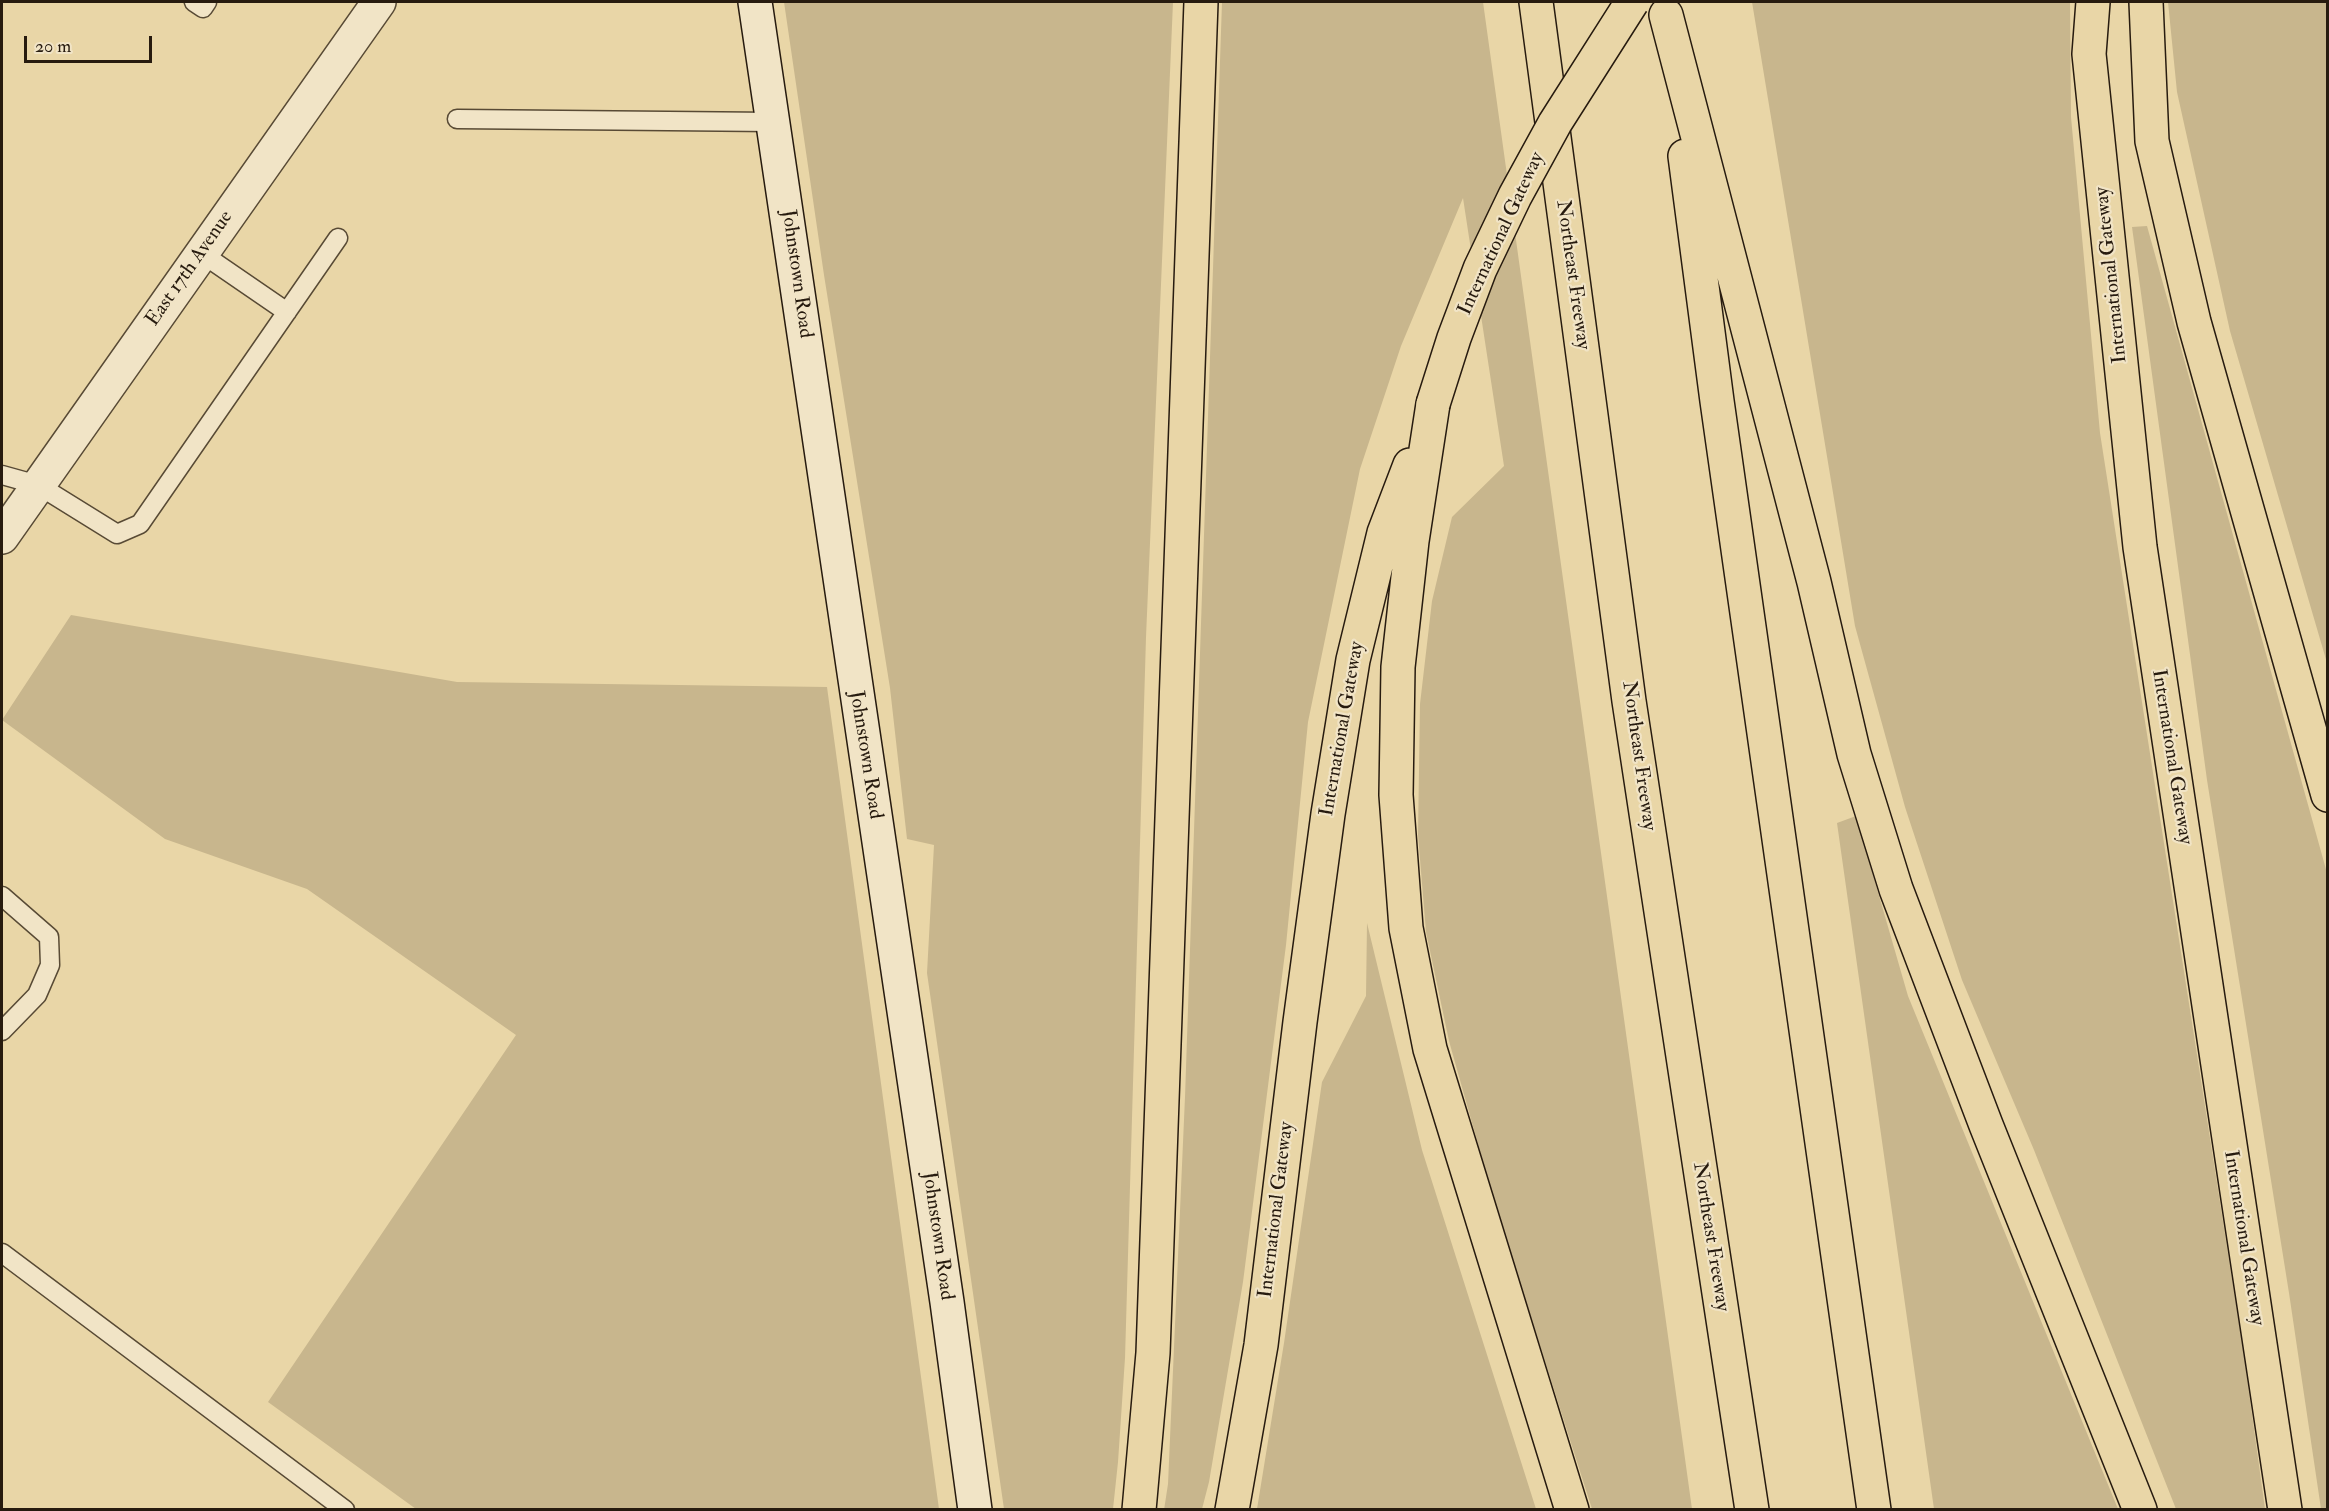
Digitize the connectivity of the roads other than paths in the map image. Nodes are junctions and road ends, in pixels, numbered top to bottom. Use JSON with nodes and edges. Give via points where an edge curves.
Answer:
{"nodes":[{"id":1,"x":194,"y":2,"type":"edge"},
{"id":2,"x":207,"y":2,"type":"edge"},
{"id":3,"x":379,"y":2,"type":"edge"},
{"id":4,"x":755,"y":2,"type":"edge"},
{"id":5,"x":1202,"y":2,"type":"edge"},
{"id":6,"x":1536,"y":2,"type":"edge"},
{"id":7,"x":1632,"y":2,"type":"edge"},
{"id":8,"x":2093,"y":2,"type":"edge"},
{"id":9,"x":2146,"y":2,"type":"edge"},
{"id":10,"x":1666,"y":8,"type":"edge"},
{"id":11,"x":457,"y":119,"type":"dead end"},
{"id":12,"x":773,"y":122,"type":"junction"},
{"id":13,"x":338,"y":238,"type":"dead end"},
{"id":14,"x":201,"y":253,"type":"junction"},
{"id":15,"x":287,"y":312,"type":"junction"},
{"id":16,"x":1433,"y":404,"type":"junction"},
{"id":17,"x":2,"y":475,"type":"edge"},
{"id":18,"x":38,"y":485,"type":"junction"},
{"id":19,"x":2,"y":537,"type":"edge"},
{"id":20,"x":2328,"y":795,"type":"edge"},
{"id":21,"x":2,"y":896,"type":"edge"},
{"id":22,"x":2,"y":1031,"type":"edge"},
{"id":23,"x":2,"y":1253,"type":"edge"},
{"id":24,"x":345,"y":1509,"type":"edge"},
{"id":25,"x":975,"y":1509,"type":"edge"},
{"id":26,"x":1139,"y":1509,"type":"edge"},
{"id":27,"x":1232,"y":1509,"type":"edge"},
{"id":28,"x":1572,"y":1509,"type":"edge"},
{"id":29,"x":1752,"y":1509,"type":"edge"},
{"id":30,"x":1874,"y":1509,"type":"edge"},
{"id":31,"x":2140,"y":1509,"type":"edge"},
{"id":32,"x":2285,"y":1509,"type":"edge"}],
"edges":[{"from":1,"to":2,"type":"lane","via":[[203,8]]},
{"from":3,"to":14,"type":"main road","name":"East 17th Avenue"},
{"from":4,"to":12,"type":"main road","name":"Johnstown Road"},
{"from":5,"to":26,"type":"highway","via":[[1153,1353]]},
{"from":6,"to":29,"type":"highway","name":"Northeast Freeway","via":[[1629,701]]},
{"from":7,"to":16,"type":"highway","name":"International Gateway","bridge":true,"via":[[1555,123],[1515,196],[1480,269]]},
{"from":8,"to":32,"type":"highway","name":"International Gateway","via":[[2090,54],[2140,547]]},
{"from":9,"to":20,"type":"highway","via":[[2152,141],[2194,322]]},
{"from":10,"to":30,"type":"highway","via":[[1717,401]]},
{"from":10,"to":31,"type":"highway","via":[[1814,582],[1854,754],[1896,889]]},
{"from":11,"to":12,"type":"lane"},
{"from":12,"to":25,"type":"main road","name":"Johnstown Road"},
{"from":13,"to":15,"type":"lane"},
{"from":14,"to":15,"type":"lane"},
{"from":14,"to":18,"type":"main road","name":"East 17th Avenue"},
{"from":15,"to":18,"type":"lane","via":[[140,524],[117,534]]},
{"from":16,"to":27,"type":"highway","name":"International Gateway","via":[[1384,533],[1353,660],[1301,1010],[1261,1345]]},
{"from":16,"to":28,"type":"highway","via":[[1398,667],[1396,795],[1406,928],[1430,1048]]},
{"from":17,"to":18,"type":"lane"},
{"from":18,"to":19,"type":"main road","name":"East 17th Avenue"},
{"from":21,"to":22,"type":"lane","via":[[49,937],[50,965],[37,995]]},
{"from":23,"to":24,"type":"lane"}]}
